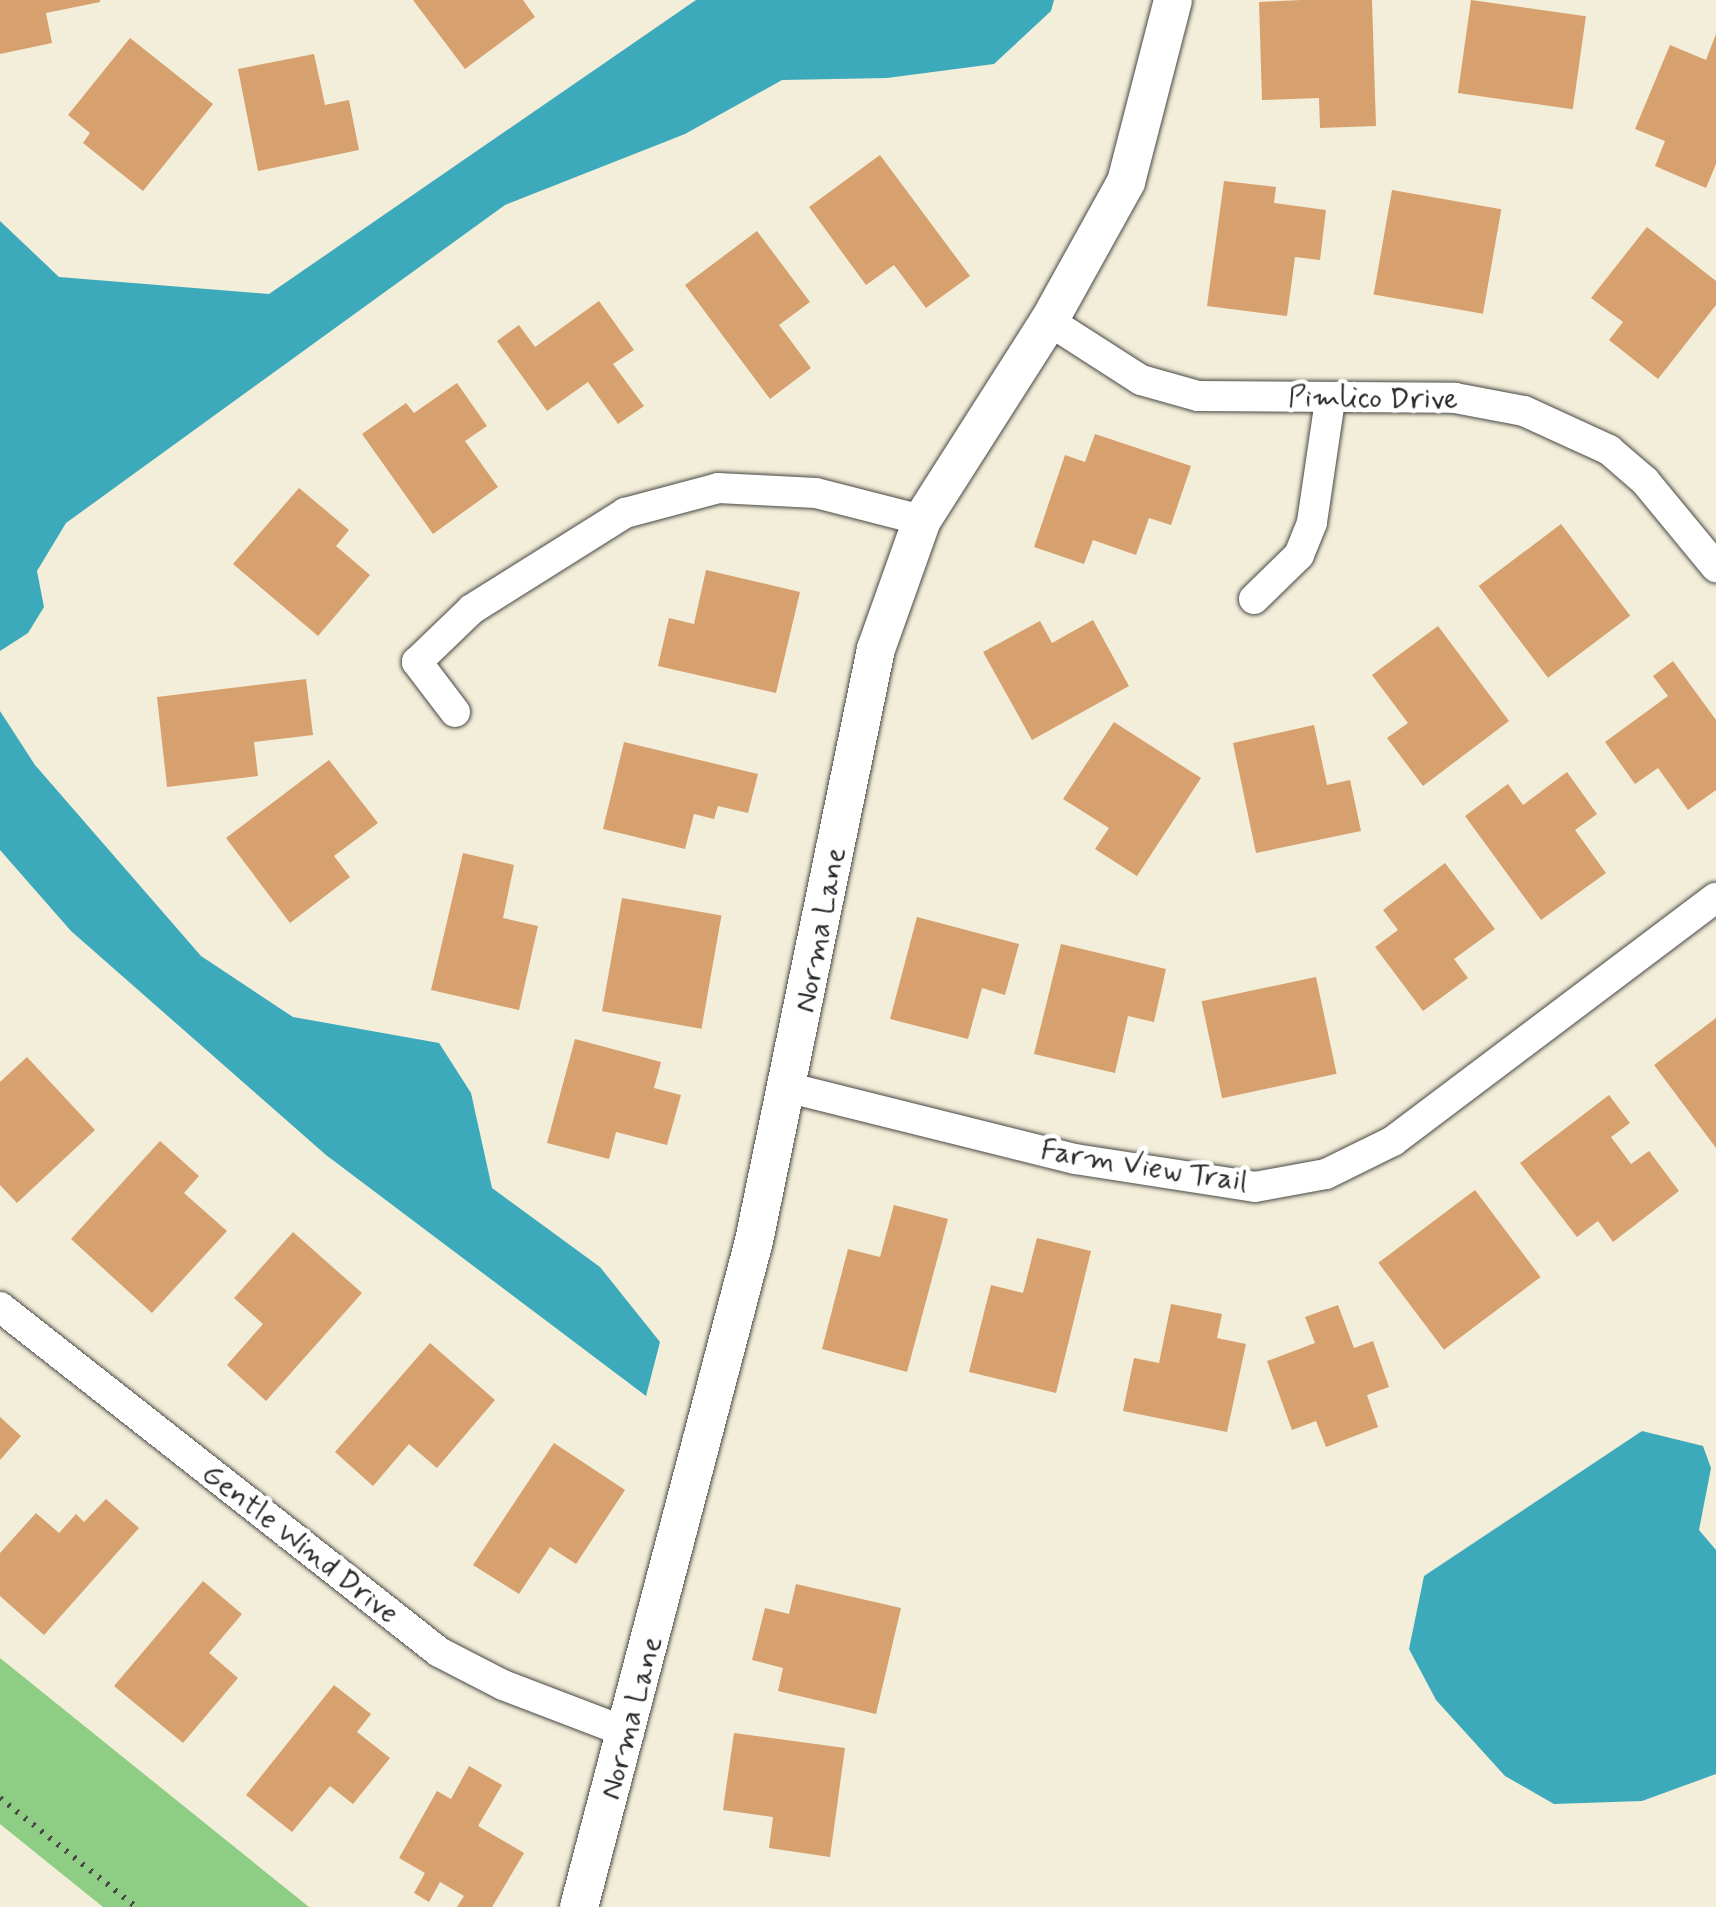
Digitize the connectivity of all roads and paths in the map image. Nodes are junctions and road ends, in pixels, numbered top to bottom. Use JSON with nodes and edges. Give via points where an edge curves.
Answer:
{"nodes":[{"id":1,"x":1174,"y":0,"type":"edge"},
{"id":2,"x":1049,"y":321,"type":"junction"},
{"id":3,"x":1330,"y":400,"type":"junction"},
{"id":4,"x":922,"y":520,"type":"junction"},
{"id":5,"x":1716,"y":567,"type":"edge"},
{"id":6,"x":1254,"y":599,"type":"dead end"},
{"id":7,"x":455,"y":712,"type":"dead end"},
{"id":8,"x":1716,"y":898,"type":"edge"},
{"id":9,"x":790,"y":1088,"type":"junction"},
{"id":10,"x":0,"y":1306,"type":"edge"},
{"id":11,"x":629,"y":1733,"type":"junction"},
{"id":12,"x":0,"y":1798,"type":"edge"},
{"id":13,"x":136,"y":1907,"type":"edge"},
{"id":14,"x":579,"y":1907,"type":"edge"}],
"edges":[{"from":1,"to":2,"type":"street","name":"Norma Lane","via":[[1126,182]]},
{"from":2,"to":3,"type":"street","name":"Pimlico Drive","via":[[1141,380],[1198,396]]},
{"from":2,"to":4,"type":"street","name":"Norma Lane"},
{"from":3,"to":5,"type":"street","name":"Pimlico Drive","via":[[1455,398],[1524,412],[1609,450],[1645,481]]},
{"from":3,"to":6,"type":"street","via":[[1312,522],[1299,554]]},
{"from":4,"to":7,"type":"street","via":[[816,493],[718,488],[624,513],[472,609],[418,662]]},
{"from":4,"to":9,"type":"street","name":"Norma Lane","via":[[876,650]]},
{"from":8,"to":9,"type":"street","name":"Farm View Trail","via":[[1392,1140],[1326,1174],[1255,1186],[1075,1160]]},
{"from":9,"to":11,"type":"street","name":"Norma Lane"},
{"from":10,"to":11,"type":"street","name":"Gentle Wind Drive","via":[[439,1652],[503,1685]]},
{"from":11,"to":14,"type":"street","name":"Norma Lane"},
{"from":12,"to":13,"type":"path"}]}
